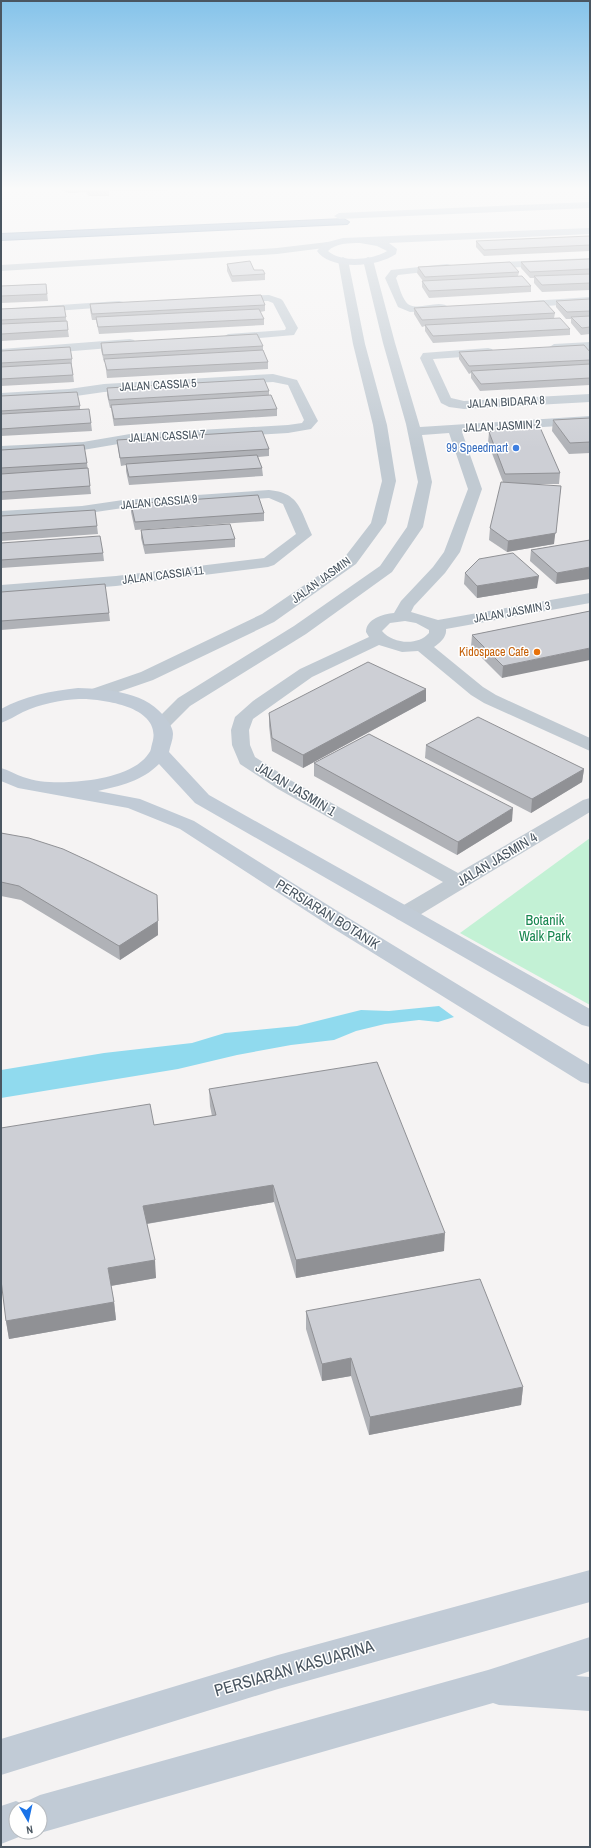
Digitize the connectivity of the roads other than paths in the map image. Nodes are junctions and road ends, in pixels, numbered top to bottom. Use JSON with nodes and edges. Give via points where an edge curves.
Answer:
{"nodes":[{"id":1,"x":341,"y":276,"type":"edge"},
{"id":2,"x":372,"y":276,"type":"edge"},
{"id":3,"x":391,"y":276,"type":"edge"},
{"id":4,"x":221,"y":299,"type":"edge"},
{"id":5,"x":590,"y":300,"type":"edge"},
{"id":6,"x":128,"y":304,"type":"edge"},
{"id":7,"x":506,"y":305,"type":"edge"},
{"id":8,"x":452,"y":308,"type":"edge"},
{"id":9,"x":1,"y":312,"type":"edge"},
{"id":10,"x":215,"y":339,"type":"edge"},
{"id":11,"x":144,"y":342,"type":"edge"},
{"id":12,"x":590,"y":346,"type":"edge"},
{"id":13,"x":544,"y":348,"type":"edge"},
{"id":14,"x":497,"y":351,"type":"edge"},
{"id":15,"x":1,"y":353,"type":"edge"},
{"id":16,"x":1,"y":397,"type":"edge"},
{"id":17,"x":590,"y":398,"type":"edge"},
{"id":18,"x":303,"y":402,"type":"joint"},
{"id":19,"x":590,"y":420,"type":"edge"},
{"id":20,"x":454,"y":428,"type":"junction"},
{"id":21,"x":414,"y":431,"type":"junction"},
{"id":22,"x":1,"y":450,"type":"edge"},
{"id":23,"x":1,"y":515,"type":"edge"},
{"id":24,"x":300,"y":524,"type":"joint"},
{"id":25,"x":1,"y":590,"type":"edge"},
{"id":26,"x":590,"y":598,"type":"edge"},
{"id":27,"x":400,"y":617,"type":"junction"},
{"id":28,"x":435,"y":626,"type":"junction"},
{"id":29,"x":379,"y":639,"type":"junction"},
{"id":30,"x":421,"y":645,"type":"junction"},
{"id":31,"x":95,"y":694,"type":"junction"},
{"id":32,"x":4,"y":712,"type":"edge"},
{"id":33,"x":161,"y":724,"type":"junction"},
{"id":34,"x":590,"y":745,"type":"edge"},
{"id":35,"x":159,"y":753,"type":"junction"},
{"id":36,"x":1,"y":774,"type":"edge"},
{"id":37,"x":50,"y":789,"type":"junction"},
{"id":38,"x":590,"y":804,"type":"edge"},
{"id":39,"x":458,"y":882,"type":"junction"},
{"id":40,"x":405,"y":914,"type":"junction"},
{"id":41,"x":590,"y":1019,"type":"edge"},
{"id":42,"x":590,"y":1076,"type":"edge"},
{"id":43,"x":590,"y":1586,"type":"edge"},
{"id":44,"x":590,"y":1654,"type":"edge"},
{"id":45,"x":488,"y":1687,"type":"junction"},
{"id":46,"x":590,"y":1694,"type":"edge"},
{"id":47,"x":1,"y":1757,"type":"edge"},
{"id":48,"x":48,"y":1812,"type":"edge"}],
"edges":[{"from":1,"to":31,"type":"street","name":"JALAN JASMIN","via":[[380,425],[389,481],[378,523],[350,561],[268,618],[147,676]]},
{"from":2,"to":21,"type":"street"},
{"from":3,"to":8,"type":"street","via":[[402,305],[410,309]]},
{"from":4,"to":10,"type":"street","via":[[268,298],[277,301],[292,328],[290,333],[270,336]]},
{"from":5,"to":7,"type":"street"},
{"from":6,"to":9,"type":"street"},
{"from":11,"to":15,"type":"street"},
{"from":12,"to":13,"type":"street"},
{"from":14,"to":17,"type":"street","name":"JALAN BIDARA 8","via":[[426,358],[446,400],[454,404]]},
{"from":16,"to":18,"type":"street","name":"JALAN CASSIA 5","via":[[273,378],[293,383]]},
{"from":18,"to":22,"type":"street","name":"JALAN CASSIA 7","via":[[311,421],[299,428],[130,438],[84,446]]},
{"from":19,"to":20,"type":"street","name":"JALAN JASMIN 2"},
{"from":20,"to":21,"type":"street","name":"JALAN JASMIN 2"},
{"from":20,"to":27,"type":"street","via":[[474,489],[452,552],[407,604]]},
{"from":21,"to":33,"type":"street","via":[[425,482],[415,527],[386,569],[300,630],[184,702]]},
{"from":23,"to":24,"type":"street","name":"JALAN CASSIA 9","via":[[269,494],[278,495],[289,501]]},
{"from":24,"to":25,"type":"street","name":"JALAN CASSIA 11","via":[[304,535],[268,562],[116,581]]},
{"from":26,"to":28,"type":"street","name":"JALAN JASMIN 3"},
{"from":27,"to":28,"type":"street","via":[[420,618]]},
{"from":27,"to":29,"type":"street","via":[[385,619],[378,623],[374,632]]},
{"from":28,"to":30,"type":"street","via":[[438,633],[435,638]]},
{"from":29,"to":30,"type":"street","via":[[401,646]]},
{"from":29,"to":39,"type":"street","name":"JALAN JASMIN 1","via":[[306,674],[259,705],[244,717],[240,730],[241,745],[247,760],[267,774]]},
{"from":30,"to":34,"type":"street","via":[[490,699]]},
{"from":31,"to":32,"type":"main road","via":[[50,697],[28,702]]},
{"from":31,"to":33,"type":"main road","via":[[130,702],[147,710]]},
{"from":33,"to":35,"type":"main road","via":[[164,738]]},
{"from":35,"to":37,"type":"main road","via":[[134,773],[104,784]]},
{"from":35,"to":40,"type":"main road","via":[[202,799]]},
{"from":36,"to":37,"type":"main road","via":[[26,785]]},
{"from":37,"to":42,"type":"main road","name":"PERSIARAN BOTANIK","via":[[133,803],[187,825]]},
{"from":38,"to":39,"type":"street","name":"JALAN JASMIN 4"},
{"from":39,"to":40,"type":"street","name":"JALAN JASMIN 4"},
{"from":40,"to":41,"type":"main road"},
{"from":43,"to":47,"type":"main road","name":"PERSIARAN KASUARINA","via":[[278,1672]]},
{"from":44,"to":45,"type":"main road"},
{"from":45,"to":46,"type":"main road"},
{"from":45,"to":48,"type":"main road"}]}
